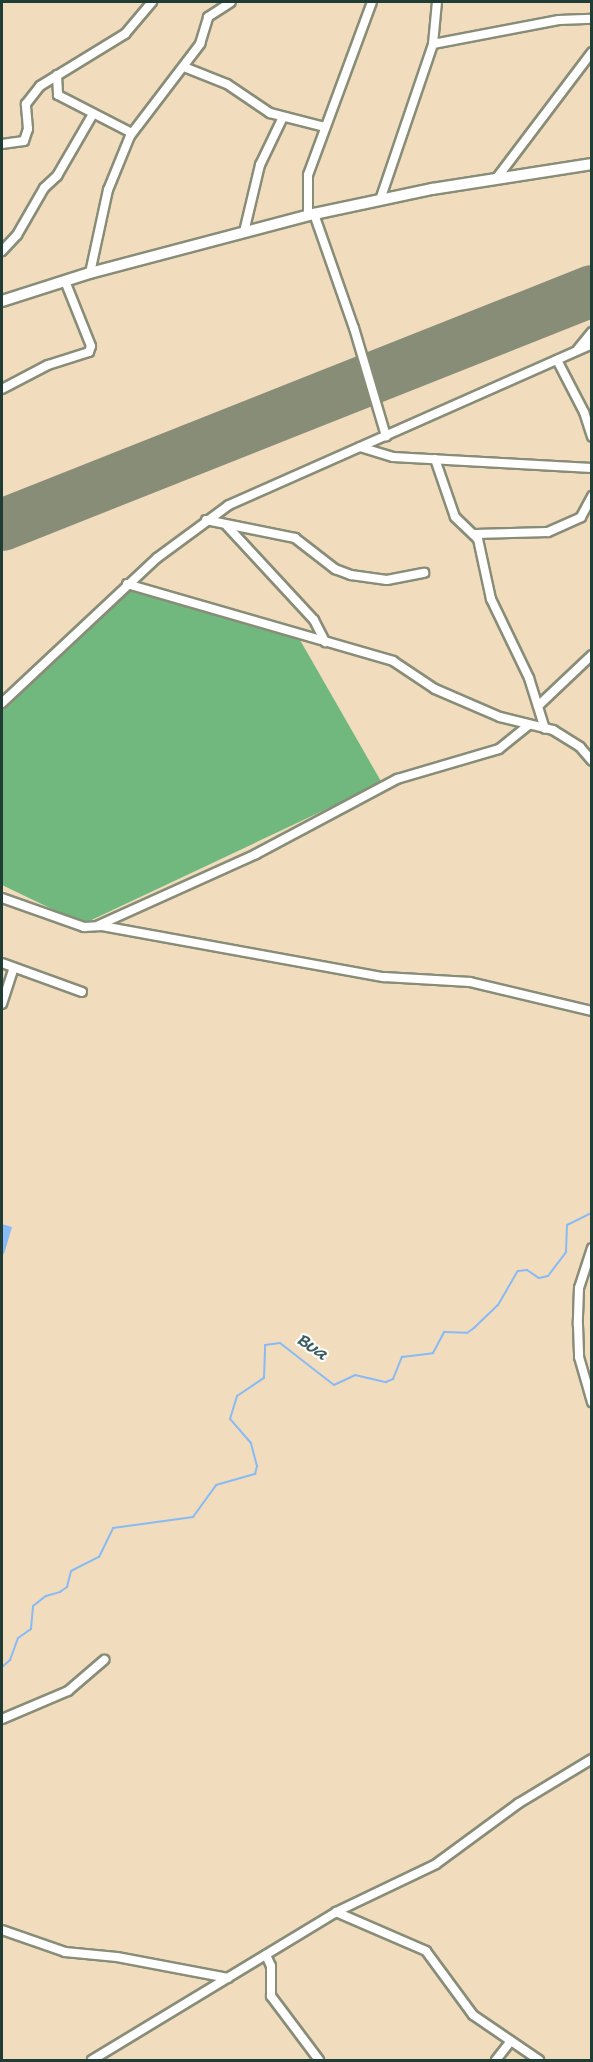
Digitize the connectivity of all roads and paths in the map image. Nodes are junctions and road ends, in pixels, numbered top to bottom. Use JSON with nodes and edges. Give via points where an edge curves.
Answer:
{"nodes":[{"id":1,"x":152,"y":2,"type":"edge"},
{"id":2,"x":231,"y":2,"type":"edge"},
{"id":3,"x":372,"y":2,"type":"edge"},
{"id":4,"x":437,"y":2,"type":"edge"},
{"id":5,"x":591,"y":20,"type":"edge"},
{"id":6,"x":433,"y":44,"type":"junction"},
{"id":7,"x":591,"y":52,"type":"edge"},
{"id":8,"x":184,"y":67,"type":"junction"},
{"id":9,"x":57,"y":75,"type":"junction"},
{"id":10,"x":93,"y":114,"type":"junction"},
{"id":11,"x":283,"y":117,"type":"junction"},
{"id":12,"x":326,"y":127,"type":"junction"},
{"id":13,"x":132,"y":133,"type":"junction"},
{"id":14,"x":2,"y":144,"type":"edge"},
{"id":15,"x":591,"y":164,"type":"edge"},
{"id":16,"x":496,"y":179,"type":"junction"},
{"id":17,"x":380,"y":200,"type":"junction"},
{"id":18,"x":311,"y":214,"type":"junction"},
{"id":19,"x":244,"y":232,"type":"junction"},
{"id":20,"x":2,"y":251,"type":"edge"},
{"id":21,"x":90,"y":273,"type":"junction"},
{"id":22,"x":64,"y":281,"type":"junction"},
{"id":23,"x":2,"y":301,"type":"edge"},
{"id":24,"x":591,"y":332,"type":"edge"},
{"id":25,"x":591,"y":344,"type":"edge"},
{"id":26,"x":576,"y":352,"type":"junction"},
{"id":27,"x":557,"y":360,"type":"junction"},
{"id":28,"x":2,"y":389,"type":"edge"},
{"id":29,"x":386,"y":436,"type":"junction"},
{"id":30,"x":591,"y":437,"type":"edge"},
{"id":31,"x":360,"y":447,"type":"junction"},
{"id":32,"x":435,"y":459,"type":"junction"},
{"id":33,"x":591,"y":468,"type":"edge"},
{"id":34,"x":591,"y":496,"type":"edge"},
{"id":35,"x":206,"y":520,"type":"junction"},
{"id":36,"x":227,"y":526,"type":"junction"},
{"id":37,"x":475,"y":534,"type":"junction"},
{"id":38,"x":424,"y":573,"type":"dead end"},
{"id":39,"x":127,"y":584,"type":"junction"},
{"id":40,"x":325,"y":642,"type":"junction"},
{"id":41,"x":591,"y":656,"type":"edge"},
{"id":42,"x":2,"y":703,"type":"edge"},
{"id":43,"x":538,"y":706,"type":"junction"},
{"id":44,"x":529,"y":725,"type":"junction"},
{"id":45,"x":545,"y":729,"type":"junction"},
{"id":46,"x":591,"y":760,"type":"edge"},
{"id":47,"x":2,"y":898,"type":"edge"},
{"id":48,"x":99,"y":925,"type":"junction"},
{"id":49,"x":2,"y":963,"type":"edge"},
{"id":50,"x":14,"y":968,"type":"junction"},
{"id":51,"x":82,"y":992,"type":"dead end"},
{"id":52,"x":2,"y":1004,"type":"edge"},
{"id":53,"x":591,"y":1011,"type":"edge"},
{"id":54,"x":591,"y":1248,"type":"edge"},
{"id":55,"x":591,"y":1402,"type":"edge"},
{"id":56,"x":104,"y":1660,"type":"dead end"},
{"id":57,"x":2,"y":1719,"type":"edge"},
{"id":58,"x":591,"y":1759,"type":"edge"},
{"id":59,"x":336,"y":1912,"type":"junction"},
{"id":60,"x":2,"y":1930,"type":"edge"},
{"id":61,"x":266,"y":1954,"type":"junction"},
{"id":62,"x":228,"y":1977,"type":"junction"},
{"id":63,"x":511,"y":2041,"type":"junction"},
{"id":64,"x":92,"y":2061,"type":"edge"},
{"id":65,"x":319,"y":2061,"type":"edge"},
{"id":66,"x":496,"y":2061,"type":"edge"},
{"id":67,"x":539,"y":2061,"type":"edge"}],
"edges":[{"from":1,"to":9,"type":"street","via":[[125,34]]},
{"from":2,"to":8,"type":"street","via":[[208,17],[200,44]]},
{"from":3,"to":12,"type":"street"},
{"from":4,"to":6,"type":"street"},
{"from":5,"to":6,"type":"street","via":[[560,20]]},
{"from":6,"to":17,"type":"street"},
{"from":7,"to":16,"type":"street"},
{"from":8,"to":11,"type":"street","via":[[227,84],[270,113]]},
{"from":8,"to":13,"type":"street"},
{"from":9,"to":10,"type":"street","via":[[58,95]]},
{"from":9,"to":14,"type":"street","via":[[40,86],[26,104],[28,129],[24,141]]},
{"from":10,"to":13,"type":"street"},
{"from":10,"to":20,"type":"street","via":[[57,176],[44,188],[17,235]]},
{"from":11,"to":12,"type":"street"},
{"from":11,"to":19,"type":"street","via":[[260,165]]},
{"from":12,"to":18,"type":"street","via":[[308,175]]},
{"from":13,"to":21,"type":"street","via":[[108,190]]},
{"from":15,"to":16,"type":"street"},
{"from":16,"to":17,"type":"street"},
{"from":17,"to":18,"type":"street"},
{"from":18,"to":19,"type":"street"},
{"from":18,"to":29,"type":"street","via":[[354,328]]},
{"from":19,"to":21,"type":"street"},
{"from":21,"to":22,"type":"street"},
{"from":22,"to":23,"type":"street"},
{"from":22,"to":28,"type":"street","via":[[91,346],[89,352],[48,365]]},
{"from":24,"to":26,"type":"street"},
{"from":25,"to":26,"type":"street"},
{"from":26,"to":27,"type":"street"},
{"from":27,"to":29,"type":"street"},
{"from":27,"to":30,"type":"street","via":[[584,412]]},
{"from":29,"to":31,"type":"street"},
{"from":31,"to":32,"type":"street","via":[[387,456]]},
{"from":31,"to":35,"type":"street","via":[[246,494]]},
{"from":32,"to":33,"type":"street"},
{"from":32,"to":37,"type":"street","via":[[454,517]]},
{"from":34,"to":37,"type":"street","via":[[581,517],[548,532]]},
{"from":35,"to":36,"type":"street"},
{"from":35,"to":39,"type":"street"},
{"from":36,"to":38,"type":"street","via":[[295,538],[335,569],[351,575],[387,580]]},
{"from":36,"to":40,"type":"street","via":[[314,620]]},
{"from":37,"to":43,"type":"street","via":[[491,599]]},
{"from":39,"to":40,"type":"street"},
{"from":39,"to":42,"type":"street"},
{"from":40,"to":44,"type":"street","via":[[393,661],[435,689]]},
{"from":41,"to":43,"type":"street"},
{"from":43,"to":45,"type":"street"},
{"from":44,"to":45,"type":"street"},
{"from":44,"to":48,"type":"street","via":[[499,748],[397,779],[256,854]]},
{"from":45,"to":46,"type":"street","via":[[563,736]]},
{"from":47,"to":48,"type":"street","via":[[84,927]]},
{"from":48,"to":53,"type":"street","via":[[384,977],[470,982]]},
{"from":49,"to":50,"type":"street"},
{"from":50,"to":51,"type":"street"},
{"from":50,"to":52,"type":"street"},
{"from":54,"to":55,"type":"street","via":[[579,1288],[578,1324],[579,1357]]},
{"from":56,"to":57,"type":"street","via":[[68,1691]]},
{"from":58,"to":59,"type":"street","via":[[519,1803],[436,1864]]},
{"from":59,"to":61,"type":"street"},
{"from":59,"to":63,"type":"street","via":[[426,1951],[474,2015]]},
{"from":60,"to":62,"type":"street","via":[[65,1952]]},
{"from":61,"to":62,"type":"street"},
{"from":61,"to":65,"type":"street","via":[[271,1966],[272,1996]]},
{"from":62,"to":64,"type":"street"},
{"from":63,"to":66,"type":"street"},
{"from":63,"to":67,"type":"street"}]}
